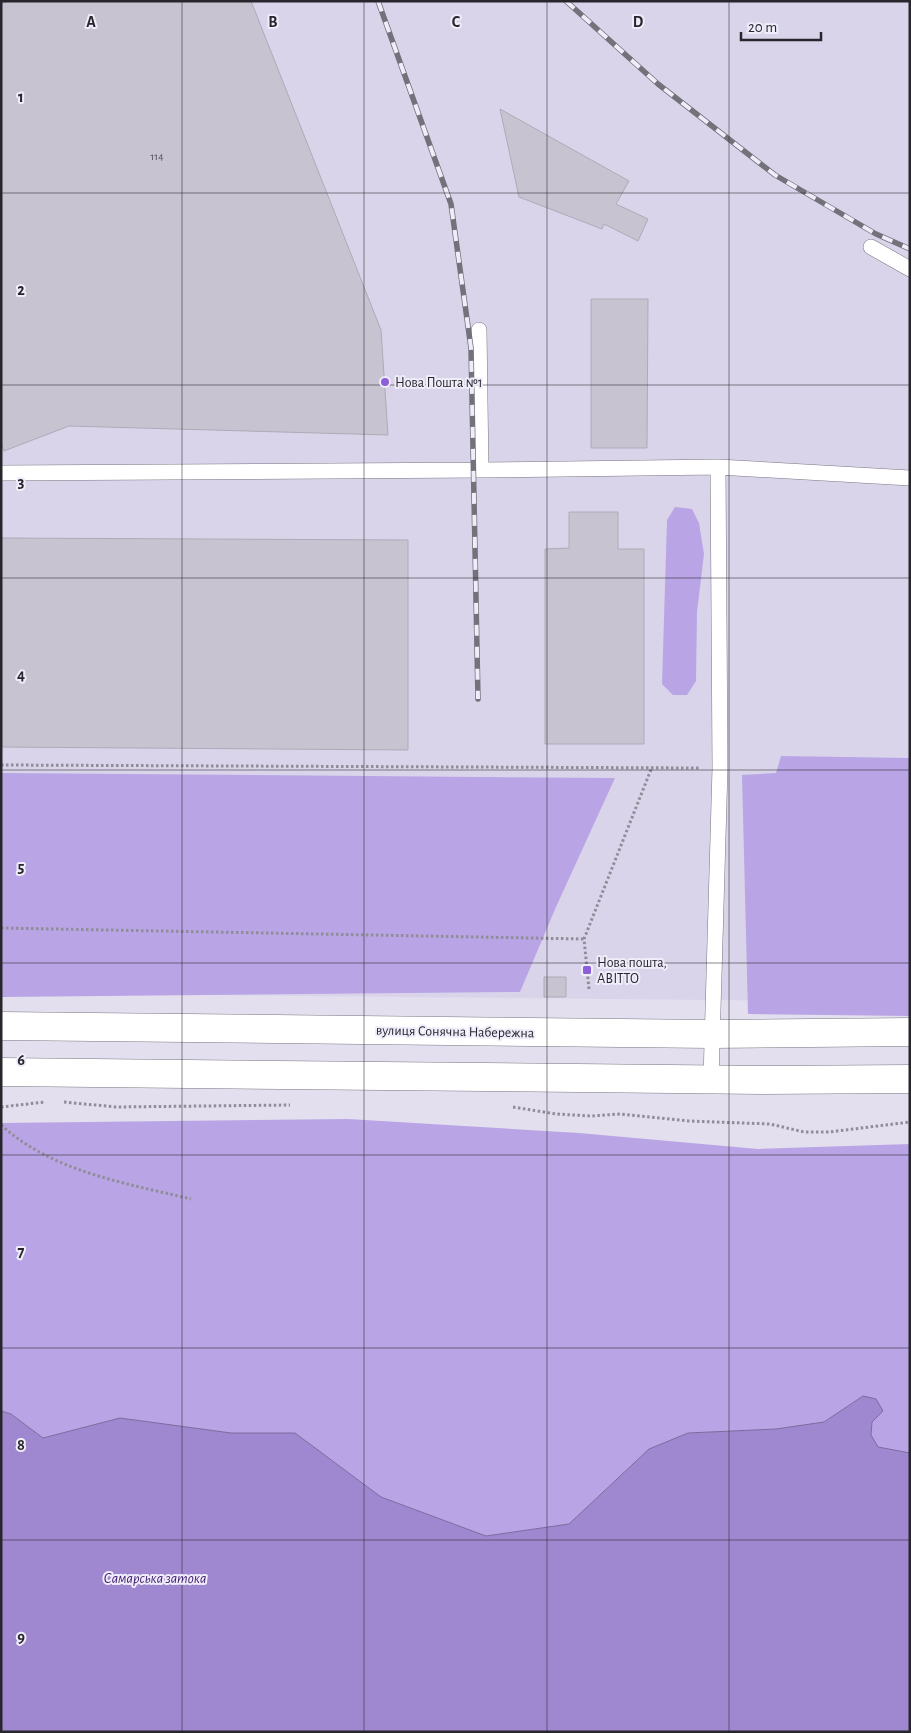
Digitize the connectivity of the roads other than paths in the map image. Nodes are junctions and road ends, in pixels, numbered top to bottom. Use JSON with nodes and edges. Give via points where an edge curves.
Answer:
{"nodes":[{"id":1,"x":871,"y":247,"type":"dead end"},
{"id":2,"x":910,"y":268,"type":"edge"},
{"id":3,"x":479,"y":330,"type":"dead end"},
{"id":4,"x":718,"y":467,"type":"junction"},
{"id":5,"x":482,"y":470,"type":"junction"},
{"id":6,"x":1,"y":473,"type":"edge"},
{"id":7,"x":910,"y":478,"type":"edge"},
{"id":8,"x":1,"y":1026,"type":"edge"},
{"id":9,"x":910,"y":1032,"type":"edge"},
{"id":10,"x":711,"y":1034,"type":"junction"},
{"id":11,"x":1,"y":1072,"type":"edge"},
{"id":12,"x":711,"y":1079,"type":"junction"},
{"id":13,"x":910,"y":1079,"type":"edge"}],
"edges":[{"from":1,"to":2,"type":"lane"},
{"from":3,"to":5,"type":"lane"},
{"from":4,"to":5,"type":"lane"},
{"from":4,"to":7,"type":"lane"},
{"from":4,"to":10,"type":"lane","via":[[720,768]]},
{"from":5,"to":6,"type":"lane"},
{"from":8,"to":10,"type":"main road","name":"вулиця Сонячна Набережна"},
{"from":9,"to":10,"type":"main road","name":"вулиця Сонячна Набережна"},
{"from":10,"to":12,"type":"lane"},
{"from":11,"to":12,"type":"main road"},
{"from":12,"to":13,"type":"main road"}]}
